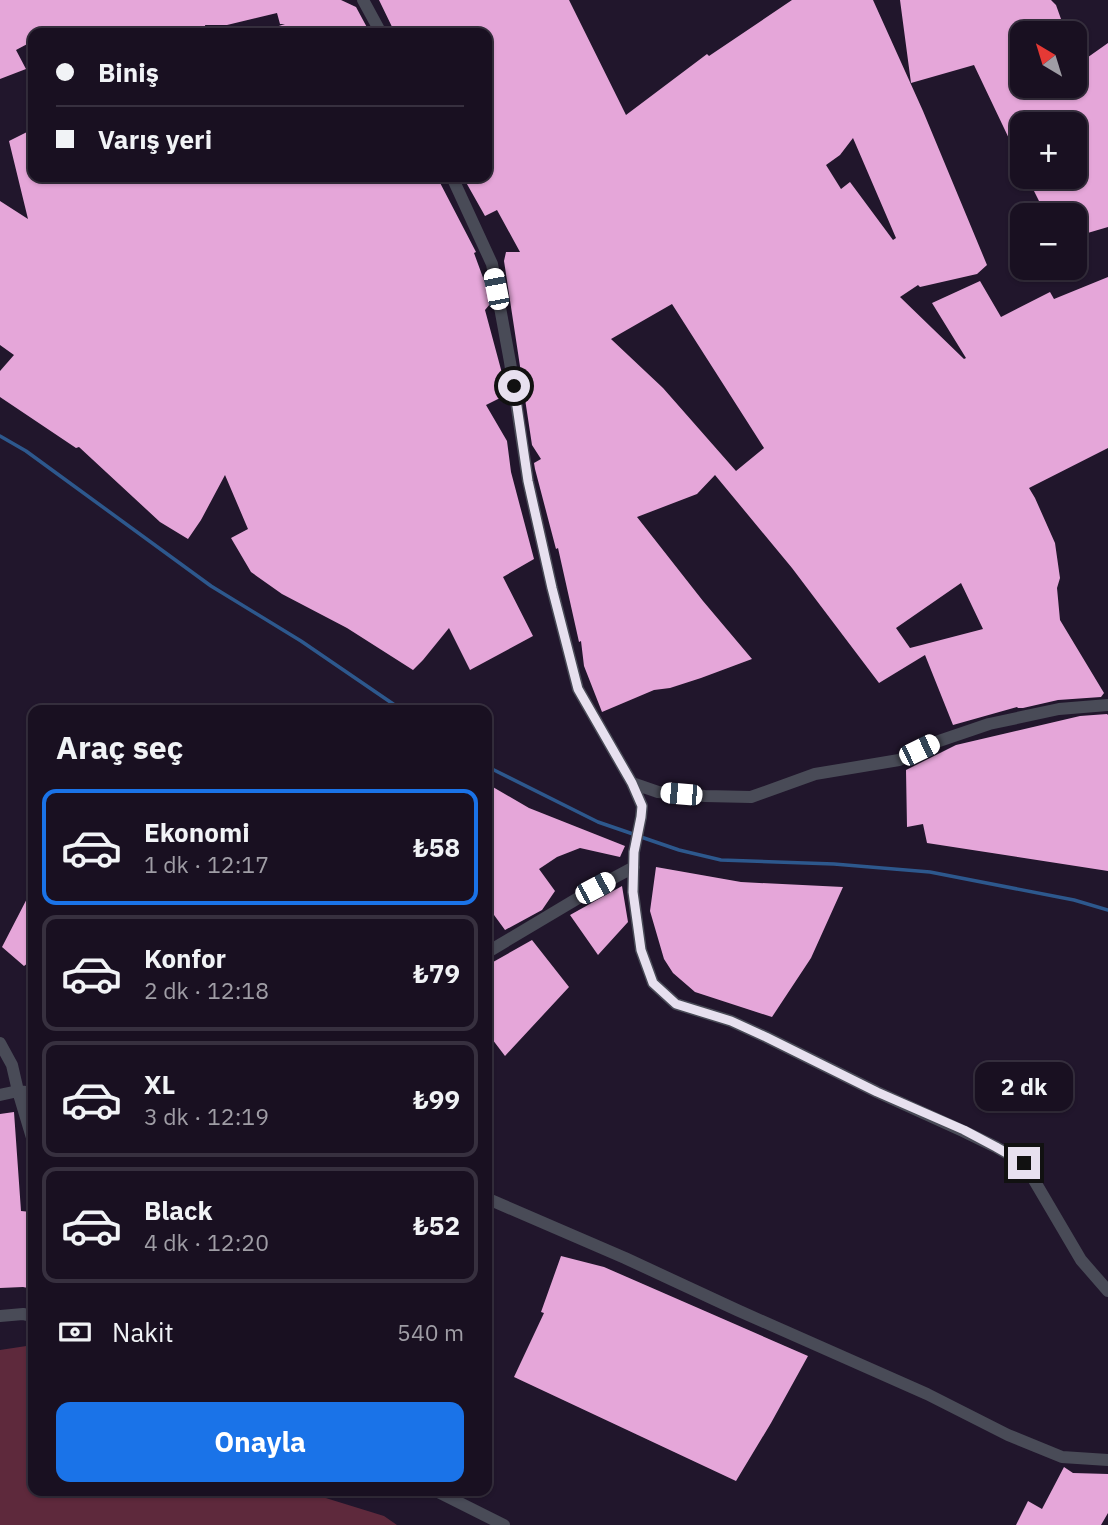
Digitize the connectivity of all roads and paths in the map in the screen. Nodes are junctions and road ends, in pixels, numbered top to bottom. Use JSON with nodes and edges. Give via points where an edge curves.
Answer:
{"nodes":[{"id":1,"x":363,"y":0,"type":"edge"},
{"id":2,"x":378,"y":28,"type":"edge"},
{"id":3,"x":454,"y":182,"type":"edge"},
{"id":4,"x":1108,"y":705,"type":"edge"},
{"id":5,"x":632,"y":783,"type":"junction"},
{"id":6,"x":634,"y":867,"type":"junction"},
{"id":7,"x":492,"y":949,"type":"edge"},
{"id":8,"x":0,"y":1043,"type":"edge"},
{"id":9,"x":18,"y":1091,"type":"junction"},
{"id":10,"x":28,"y":1092,"type":"edge"},
{"id":11,"x":0,"y":1095,"type":"edge"},
{"id":12,"x":28,"y":1124,"type":"edge"},
{"id":13,"x":492,"y":1201,"type":"edge"},
{"id":14,"x":1108,"y":1292,"type":"edge"},
{"id":15,"x":28,"y":1315,"type":"edge"},
{"id":16,"x":0,"y":1316,"type":"edge"},
{"id":17,"x":1108,"y":1460,"type":"edge"},
{"id":18,"x":446,"y":1496,"type":"edge"},
{"id":19,"x":504,"y":1525,"type":"edge"}],
"edges":[{"from":1,"to":2,"type":"street"},
{"from":3,"to":5,"type":"street","via":[[492,264],[528,481],[578,689]]},
{"from":4,"to":5,"type":"street","via":[[1059,709],[989,724],[899,760],[815,774],[751,797],[658,792]]},
{"from":5,"to":6,"type":"street","via":[[642,806]]},
{"from":6,"to":7,"type":"street"},
{"from":6,"to":14,"type":"street","via":[[641,950],[653,983],[676,1004],[731,1021],[964,1130],[1024,1163],[1081,1260]]},
{"from":8,"to":9,"type":"street","via":[[12,1065]]},
{"from":9,"to":10,"type":"street"},
{"from":9,"to":11,"type":"street"},
{"from":9,"to":12,"type":"street"},
{"from":13,"to":17,"type":"street","via":[[1009,1435],[1062,1457]]},
{"from":15,"to":16,"type":"street"},
{"from":18,"to":19,"type":"street"}]}
